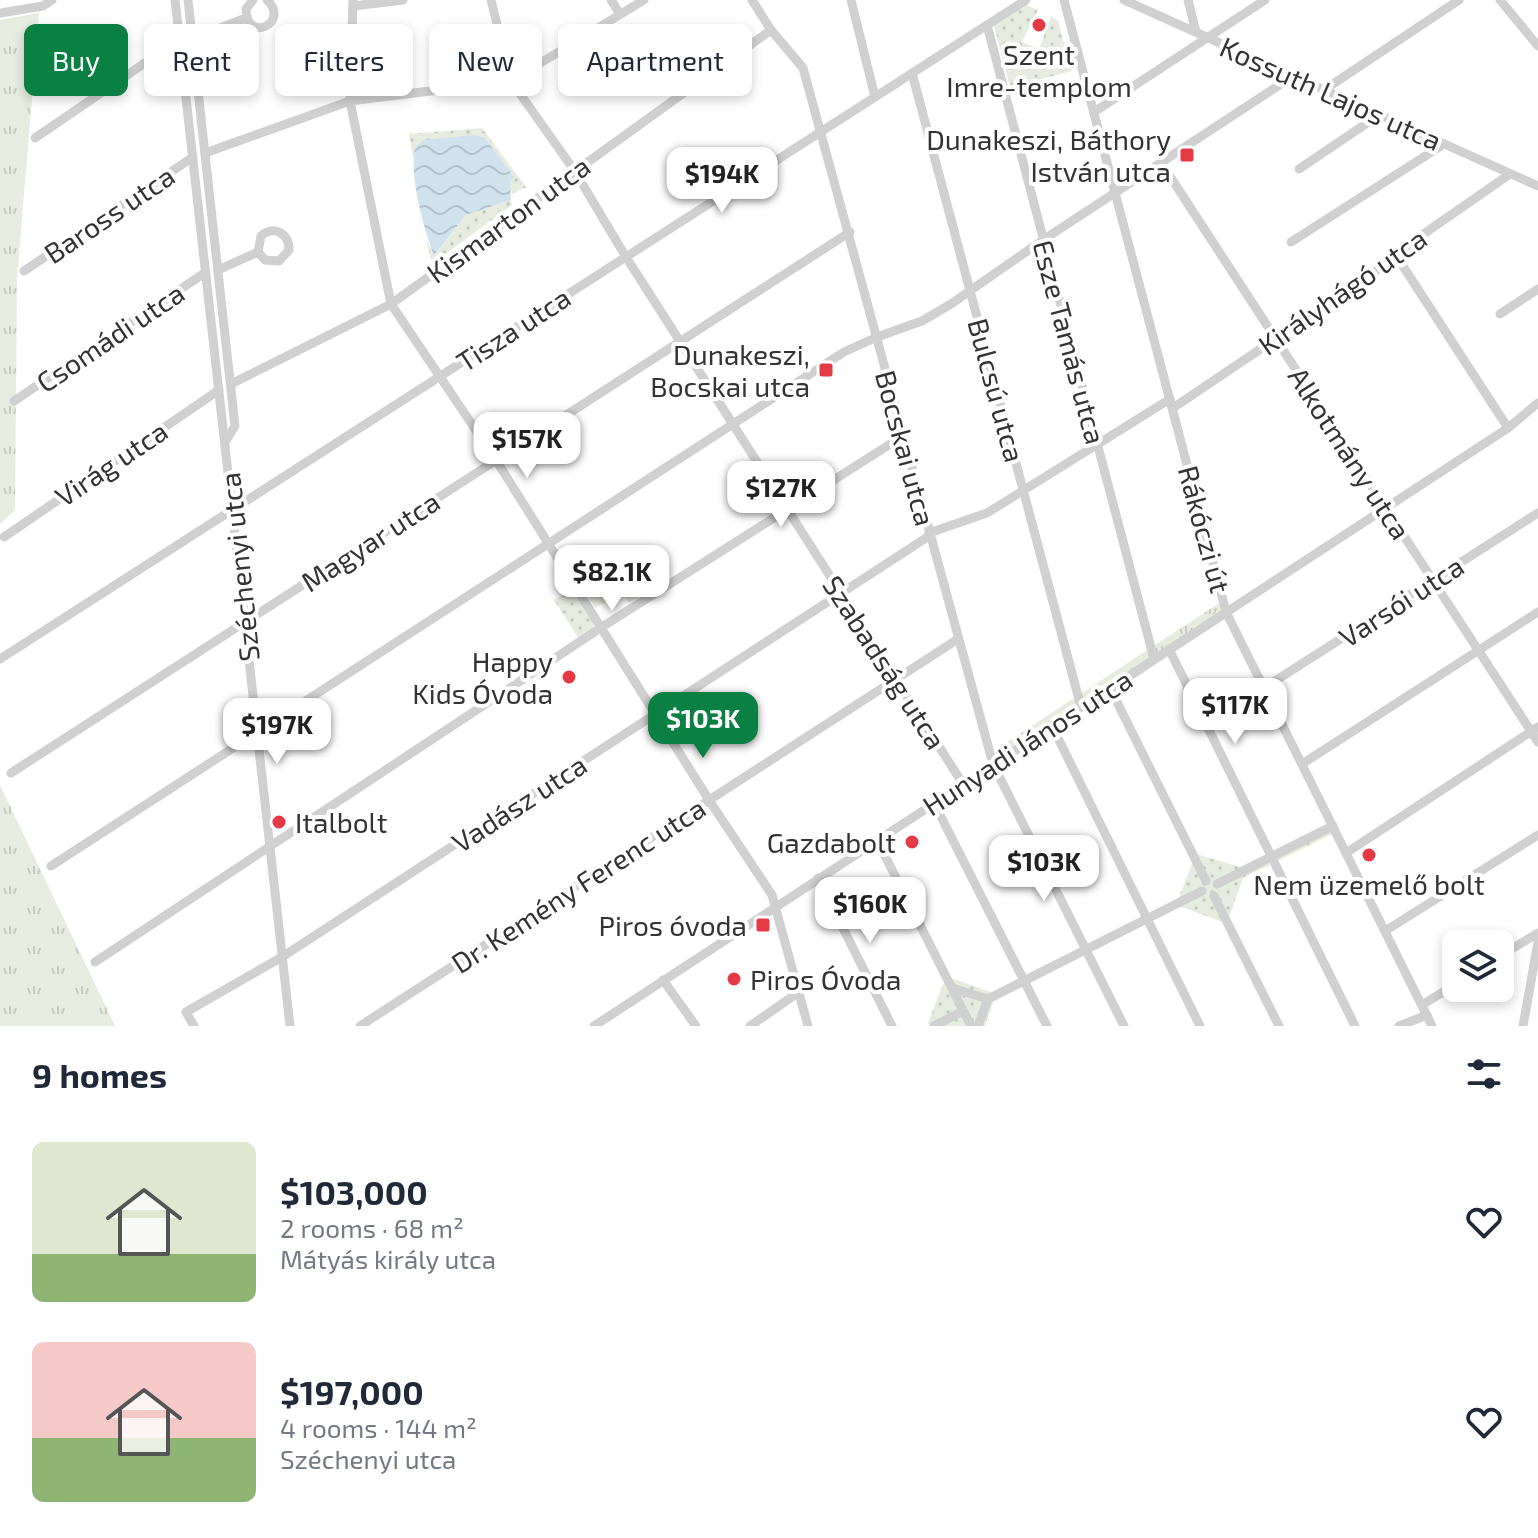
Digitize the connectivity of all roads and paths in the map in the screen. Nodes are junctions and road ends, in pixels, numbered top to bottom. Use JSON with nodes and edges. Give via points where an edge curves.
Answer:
{"nodes":[{"id":1,"x":52,"y":0,"type":"edge"},
{"id":2,"x":175,"y":0,"type":"edge"},
{"id":3,"x":188,"y":0,"type":"edge"},
{"id":4,"x":253,"y":0,"type":"edge"},
{"id":5,"x":267,"y":0,"type":"edge"},
{"id":6,"x":403,"y":0,"type":"edge"},
{"id":7,"x":491,"y":0,"type":"edge"},
{"id":8,"x":611,"y":0,"type":"edge"},
{"id":9,"x":644,"y":0,"type":"edge"},
{"id":10,"x":752,"y":0,"type":"edge"},
{"id":11,"x":851,"y":0,"type":"edge"},
{"id":12,"x":1026,"y":0,"type":"edge"},
{"id":13,"x":1064,"y":0,"type":"edge"},
{"id":14,"x":1124,"y":0,"type":"edge"},
{"id":15,"x":1188,"y":0,"type":"edge"},
{"id":16,"x":1265,"y":0,"type":"edge"},
{"id":17,"x":1500,"y":0,"type":"edge"},
{"id":18,"x":1456,"y":1,"type":"edge"},
{"id":19,"x":353,"y":3,"type":"edge"},
{"id":20,"x":0,"y":13,"type":"edge"},
{"id":21,"x":620,"y":14,"type":"junction"},
{"id":22,"x":246,"y":18,"type":"junction"},
{"id":23,"x":178,"y":24,"type":"edge"},
{"id":24,"x":190,"y":24,"type":"edge"},
{"id":25,"x":231,"y":24,"type":"edge"},
{"id":26,"x":497,"y":24,"type":"edge"},
{"id":27,"x":987,"y":25,"type":"junction"},
{"id":28,"x":771,"y":30,"type":"junction"},
{"id":29,"x":1196,"y":32,"type":"junction"},
{"id":30,"x":1207,"y":38,"type":"junction"},
{"id":31,"x":1538,"y":46,"type":"edge"},
{"id":32,"x":542,"y":62,"type":"edge"},
{"id":33,"x":144,"y":64,"type":"edge"},
{"id":34,"x":912,"y":73,"type":"junction"},
{"id":35,"x":1293,"y":76,"type":"junction"},
{"id":36,"x":1324,"y":90,"type":"junction"},
{"id":37,"x":429,"y":91,"type":"edge"},
{"id":38,"x":186,"y":96,"type":"edge"},
{"id":39,"x":198,"y":96,"type":"edge"},
{"id":40,"x":522,"y":96,"type":"edge"},
{"id":41,"x":875,"y":97,"type":"junction"},
{"id":42,"x":350,"y":101,"type":"junction"},
{"id":43,"x":1094,"y":112,"type":"junction"},
{"id":44,"x":1379,"y":115,"type":"junction"},
{"id":45,"x":822,"y":131,"type":"junction"},
{"id":46,"x":35,"y":138,"type":"dead end"},
{"id":47,"x":1444,"y":144,"type":"junction"},
{"id":48,"x":205,"y":153,"type":"junction"},
{"id":49,"x":193,"y":157,"type":"junction"},
{"id":50,"x":1162,"y":164,"type":"junction"},
{"id":51,"x":1299,"y":169,"type":"dead end"},
{"id":52,"x":574,"y":170,"type":"junction"},
{"id":53,"x":1510,"y":174,"type":"junction"},
{"id":54,"x":1538,"y":186,"type":"edge"},
{"id":55,"x":1115,"y":194,"type":"junction"},
{"id":56,"x":850,"y":232,"type":"junction"},
{"id":57,"x":1043,"y":240,"type":"junction"},
{"id":58,"x":1291,"y":242,"type":"dead end"},
{"id":59,"x":258,"y":252,"type":"dead end"},
{"id":60,"x":626,"y":257,"type":"junction"},
{"id":61,"x":1397,"y":257,"type":"junction"},
{"id":62,"x":218,"y":270,"type":"junction"},
{"id":63,"x":24,"y":271,"type":"dead end"},
{"id":64,"x":206,"y":272,"type":"junction"},
{"id":65,"x":1538,"y":289,"type":"edge"},
{"id":66,"x":971,"y":291,"type":"junction"},
{"id":67,"x":391,"y":304,"type":"junction"},
{"id":68,"x":1500,"y":314,"type":"dead end"},
{"id":69,"x":877,"y":337,"type":"junction"},
{"id":70,"x":1275,"y":338,"type":"junction"},
{"id":71,"x":680,"y":341,"type":"junction"},
{"id":72,"x":439,"y":377,"type":"junction"},
{"id":73,"x":231,"y":384,"type":"junction"},
{"id":74,"x":219,"y":390,"type":"junction"},
{"id":75,"x":14,"y":401,"type":"dead end"},
{"id":76,"x":1171,"y":403,"type":"junction"},
{"id":77,"x":1538,"y":403,"type":"edge"},
{"id":78,"x":734,"y":426,"type":"junction"},
{"id":79,"x":1508,"y":428,"type":"junction"},
{"id":80,"x":903,"y":436,"type":"junction"},
{"id":81,"x":225,"y":442,"type":"junction"},
{"id":82,"x":1097,"y":445,"type":"junction"},
{"id":83,"x":496,"y":460,"type":"junction"},
{"id":84,"x":1024,"y":491,"type":"junction"},
{"id":85,"x":1386,"y":508,"type":"junction"},
{"id":86,"x":787,"y":509,"type":"junction"},
{"id":87,"x":232,"y":510,"type":"junction"},
{"id":88,"x":1538,"y":513,"type":"edge"},
{"id":89,"x":929,"y":534,"type":"junction"},
{"id":90,"x":4,"y":537,"type":"dead end"},
{"id":91,"x":549,"y":545,"type":"junction"},
{"id":92,"x":1433,"y":581,"type":"junction"},
{"id":93,"x":841,"y":593,"type":"junction"},
{"id":94,"x":1226,"y":612,"type":"junction"},
{"id":95,"x":1538,"y":612,"type":"edge"},
{"id":96,"x":245,"y":622,"type":"junction"},
{"id":97,"x":602,"y":627,"type":"junction"},
{"id":98,"x":958,"y":639,"type":"junction"},
{"id":99,"x":1169,"y":649,"type":"junction"},
{"id":100,"x":1478,"y":650,"type":"junction"},
{"id":101,"x":0,"y":659,"type":"edge"},
{"id":102,"x":1154,"y":659,"type":"junction"},
{"id":103,"x":896,"y":678,"type":"junction"},
{"id":104,"x":1110,"y":688,"type":"junction"},
{"id":105,"x":1264,"y":688,"type":"junction"},
{"id":106,"x":1081,"y":707,"type":"junction"},
{"id":107,"x":655,"y":715,"type":"junction"},
{"id":108,"x":1052,"y":726,"type":"junction"},
{"id":109,"x":1535,"y":729,"type":"edge"},
{"id":110,"x":257,"y":733,"type":"junction"},
{"id":111,"x":1538,"y":742,"type":"edge"},
{"id":112,"x":993,"y":764,"type":"junction"},
{"id":113,"x":1302,"y":764,"type":"junction"},
{"id":114,"x":11,"y":773,"type":"dead end"},
{"id":115,"x":963,"y":784,"type":"junction"},
{"id":116,"x":709,"y":800,"type":"junction"},
{"id":117,"x":934,"y":803,"type":"junction"},
{"id":118,"x":1333,"y":826,"type":"junction"},
{"id":119,"x":1538,"y":835,"type":"edge"},
{"id":120,"x":877,"y":840,"type":"junction"},
{"id":121,"x":270,"y":846,"type":"junction"},
{"id":122,"x":1346,"y":853,"type":"junction"},
{"id":123,"x":1271,"y":857,"type":"junction"},
{"id":124,"x":51,"y":866,"type":"dead end"},
{"id":125,"x":818,"y":878,"type":"junction"},
{"id":126,"x":1206,"y":881,"type":"junction"},
{"id":127,"x":1217,"y":884,"type":"junction"},
{"id":128,"x":1202,"y":891,"type":"junction"},
{"id":129,"x":1214,"y":896,"type":"junction"},
{"id":130,"x":775,"y":907,"type":"junction"},
{"id":131,"x":1147,"y":919,"type":"junction"},
{"id":132,"x":1385,"y":931,"type":"junction"},
{"id":133,"x":1538,"y":933,"type":"edge"},
{"id":134,"x":1538,"y":942,"type":"edge"},
{"id":135,"x":1514,"y":948,"type":"edge"},
{"id":136,"x":1086,"y":950,"type":"junction"},
{"id":137,"x":282,"y":957,"type":"junction"},
{"id":138,"x":95,"y":962,"type":"dead end"},
{"id":139,"x":663,"y":980,"type":"junction"},
{"id":140,"x":1024,"y":981,"type":"junction"},
{"id":141,"x":952,"y":988,"type":"junction"},
{"id":142,"x":799,"y":992,"type":"junction"},
{"id":143,"x":1442,"y":993,"type":"edge"},
{"id":144,"x":988,"y":999,"type":"junction"},
{"id":145,"x":1422,"y":1005,"type":"junction"},
{"id":146,"x":963,"y":1011,"type":"junction"},
{"id":147,"x":1427,"y":1015,"type":"junction"},
{"id":148,"x":194,"y":1026,"type":"edge"},
{"id":149,"x":290,"y":1026,"type":"edge"},
{"id":150,"x":360,"y":1026,"type":"edge"},
{"id":151,"x":594,"y":1026,"type":"edge"},
{"id":152,"x":696,"y":1026,"type":"edge"},
{"id":153,"x":750,"y":1026,"type":"edge"},
{"id":154,"x":808,"y":1026,"type":"edge"},
{"id":155,"x":892,"y":1026,"type":"edge"},
{"id":156,"x":934,"y":1026,"type":"edge"},
{"id":157,"x":971,"y":1026,"type":"edge"},
{"id":158,"x":978,"y":1026,"type":"edge"},
{"id":159,"x":1047,"y":1026,"type":"edge"},
{"id":160,"x":1124,"y":1026,"type":"edge"},
{"id":161,"x":1200,"y":1026,"type":"edge"},
{"id":162,"x":1279,"y":1026,"type":"edge"},
{"id":163,"x":1355,"y":1026,"type":"edge"},
{"id":164,"x":1399,"y":1026,"type":"edge"},
{"id":165,"x":1432,"y":1026,"type":"edge"},
{"id":166,"x":1523,"y":1026,"type":"edge"}],
"edges":[{"from":1,"to":20,"type":"street"},
{"from":2,"to":23,"type":"street","name":"Széchenyi utca"},
{"from":3,"to":24,"type":"street","name":"Széchenyi utca"},
{"from":4,"to":22,"type":"street"},
{"from":5,"to":22,"type":"street","via":[[274,10],[270,23],[257,27]]},
{"from":6,"to":19,"type":"street"},
{"from":7,"to":26,"type":"street"},
{"from":8,"to":21,"type":"street"},
{"from":9,"to":21,"type":"street"},
{"from":10,"to":28,"type":"street","name":"Bocskai utca"},
{"from":11,"to":41,"type":"street"},
{"from":12,"to":27,"type":"street","name":"Tisza utca"},
{"from":13,"to":43,"type":"street","name":"Rákóczi út"},
{"from":14,"to":29,"type":"street","name":"Kossuth Lajos utca"},
{"from":15,"to":29,"type":"street"},
{"from":16,"to":30,"type":"street"},
{"from":17,"to":31,"type":"street"},
{"from":18,"to":36,"type":"street"},
{"from":19,"to":42,"type":"street"},
{"from":21,"to":32,"type":"street"},
{"from":22,"to":25,"type":"street"},
{"from":27,"to":34,"type":"street","name":"Tisza utca"},
{"from":27,"to":57,"type":"street","name":"Esze Tamás utca"},
{"from":28,"to":45,"type":"street","name":"Bocskai utca","via":[[803,68]]},
{"from":28,"to":52,"type":"street","name":"Kismarton utca"},
{"from":29,"to":30,"type":"street","name":"Kossuth Lajos utca"},
{"from":30,"to":35,"type":"street","name":"Kossuth Lajos utca"},
{"from":30,"to":43,"type":"street"},
{"from":33,"to":46,"type":"street"},
{"from":34,"to":41,"type":"street","name":"Tisza utca"},
{"from":34,"to":66,"type":"street","name":"Bulcsú utca"},
{"from":35,"to":36,"type":"street","name":"Kossuth Lajos utca"},
{"from":35,"to":50,"type":"street"},
{"from":36,"to":44,"type":"street","name":"Kossuth Lajos utca"},
{"from":37,"to":42,"type":"street"},
{"from":38,"to":49,"type":"street","name":"Széchenyi utca"},
{"from":39,"to":48,"type":"street","name":"Széchenyi utca"},
{"from":40,"to":52,"type":"street","name":"Szabadság utca"},
{"from":41,"to":45,"type":"street","name":"Tisza utca"},
{"from":42,"to":48,"type":"street"},
{"from":42,"to":67,"type":"street"},
{"from":43,"to":55,"type":"street","name":"Rákóczi út"},
{"from":44,"to":47,"type":"street","name":"Kossuth Lajos utca"},
{"from":44,"to":51,"type":"street"},
{"from":45,"to":56,"type":"street","name":"Bocskai utca"},
{"from":45,"to":60,"type":"street","name":"Tisza utca"},
{"from":47,"to":53,"type":"street","name":"Kossuth Lajos utca"},
{"from":47,"to":58,"type":"street"},
{"from":48,"to":62,"type":"street","name":"Széchenyi utca"},
{"from":49,"to":63,"type":"street","name":"Baross utca"},
{"from":49,"to":64,"type":"street","name":"Széchenyi utca"},
{"from":50,"to":55,"type":"street"},
{"from":50,"to":70,"type":"street","name":"Alkotmány utca"},
{"from":52,"to":60,"type":"street","name":"Szabadság utca"},
{"from":52,"to":67,"type":"street","name":"Kismarton utca"},
{"from":53,"to":54,"type":"street","name":"Kossuth Lajos utca"},
{"from":53,"to":61,"type":"street","name":"Királyhágó utca"},
{"from":55,"to":57,"type":"street"},
{"from":55,"to":76,"type":"street","name":"Rákóczi út"},
{"from":56,"to":69,"type":"street","name":"Bocskai utca"},
{"from":56,"to":71,"type":"street","name":"Magyar utca"},
{"from":57,"to":66,"type":"street"},
{"from":57,"to":82,"type":"street","name":"Esze Tamás utca"},
{"from":59,"to":62,"type":"street"},
{"from":60,"to":71,"type":"street","name":"Szabadság utca"},
{"from":60,"to":72,"type":"street","name":"Tisza utca"},
{"from":61,"to":70,"type":"street","name":"Királyhágó utca"},
{"from":61,"to":79,"type":"street"},
{"from":62,"to":73,"type":"street","name":"Széchenyi utca"},
{"from":64,"to":74,"type":"street","name":"Széchenyi utca"},
{"from":64,"to":75,"type":"street","name":"Csomádi utca"},
{"from":65,"to":68,"type":"street"},
{"from":66,"to":69,"type":"street","via":[[922,321]]},
{"from":66,"to":84,"type":"street","name":"Bulcsú utca"},
{"from":67,"to":72,"type":"street"},
{"from":67,"to":73,"type":"street","name":"Kismarton utca"},
{"from":69,"to":78,"type":"street","via":[[844,352]]},
{"from":69,"to":80,"type":"street","name":"Bocskai utca"},
{"from":70,"to":76,"type":"street","name":"Királyhágó utca"},
{"from":70,"to":85,"type":"street","name":"Alkotmány utca"},
{"from":71,"to":78,"type":"street","name":"Szabadság utca"},
{"from":71,"to":83,"type":"street","name":"Magyar utca"},
{"from":72,"to":83,"type":"street"},
{"from":72,"to":87,"type":"street","name":"Tisza utca"},
{"from":73,"to":81,"type":"street","name":"Széchenyi utca","via":[[235,426]]},
{"from":74,"to":81,"type":"street","name":"Széchenyi utca"},
{"from":74,"to":90,"type":"street","name":"Virág utca"},
{"from":76,"to":82,"type":"street","name":"Királyhágó utca"},
{"from":76,"to":94,"type":"street","name":"Rákóczi út"},
{"from":77,"to":79,"type":"street","name":"Hunyadi János utca"},
{"from":78,"to":86,"type":"street","name":"Szabadság utca"},
{"from":78,"to":91,"type":"street"},
{"from":79,"to":85,"type":"street","name":"Hunyadi János utca"},
{"from":80,"to":86,"type":"street"},
{"from":80,"to":89,"type":"street","name":"Bocskai utca"},
{"from":81,"to":87,"type":"street","name":"Széchenyi utca"},
{"from":82,"to":84,"type":"street","name":"Királyhágó utca"},
{"from":82,"to":102,"type":"street","name":"Esze Tamás utca"},
{"from":83,"to":91,"type":"street"},
{"from":83,"to":96,"type":"street","name":"Magyar utca"},
{"from":84,"to":89,"type":"street","name":"Királyhágó utca","via":[[987,513]]},
{"from":84,"to":106,"type":"street","name":"Bulcsú utca"},
{"from":85,"to":92,"type":"street","name":"Alkotmány utca"},
{"from":85,"to":94,"type":"street","name":"Hunyadi János utca"},
{"from":86,"to":93,"type":"street","name":"Szabadság utca"},
{"from":86,"to":97,"type":"street"},
{"from":87,"to":96,"type":"street","name":"Széchenyi utca"},
{"from":87,"to":101,"type":"street","name":"Tisza utca"},
{"from":88,"to":92,"type":"street","name":"Varsói utca"},
{"from":89,"to":93,"type":"street","name":"Vadász utca"},
{"from":89,"to":98,"type":"street","name":"Bocskai utca"},
{"from":91,"to":97,"type":"street"},
{"from":91,"to":110,"type":"street"},
{"from":92,"to":100,"type":"street","name":"Alkotmány utca"},
{"from":92,"to":105,"type":"street","name":"Varsói utca"},
{"from":93,"to":103,"type":"street","name":"Szabadság utca"},
{"from":93,"to":107,"type":"street","name":"Vadász utca"},
{"from":94,"to":99,"type":"street","name":"Hunyadi János utca"},
{"from":94,"to":105,"type":"street","name":"Rákóczi út"},
{"from":95,"to":100,"type":"street"},
{"from":96,"to":110,"type":"street","name":"Széchenyi utca"},
{"from":96,"to":114,"type":"street","name":"Magyar utca"},
{"from":97,"to":107,"type":"street"},
{"from":97,"to":121,"type":"street"},
{"from":98,"to":103,"type":"street","name":"Dr. Kemény Ferenc utca"},
{"from":98,"to":112,"type":"street","name":"Bocskai utca"},
{"from":99,"to":102,"type":"street","name":"Hunyadi János utca"},
{"from":99,"to":123,"type":"street"},
{"from":100,"to":109,"type":"street","name":"Alkotmány utca"},
{"from":100,"to":113,"type":"street"},
{"from":102,"to":104,"type":"street","name":"Hunyadi János utca"},
{"from":103,"to":115,"type":"street","name":"Szabadság utca"},
{"from":103,"to":116,"type":"street","name":"Dr. Kemény Ferenc utca"},
{"from":104,"to":106,"type":"street","name":"Hunyadi János utca"},
{"from":104,"to":126,"type":"street"},
{"from":105,"to":113,"type":"street","name":"Rákóczi út"},
{"from":106,"to":108,"type":"street","name":"Hunyadi János utca"},
{"from":107,"to":116,"type":"street"},
{"from":107,"to":137,"type":"street","name":"Vadász utca"},
{"from":108,"to":112,"type":"street","name":"Hunyadi János utca"},
{"from":108,"to":131,"type":"street"},
{"from":109,"to":111,"type":"street","name":"Alkotmány utca"},
{"from":109,"to":122,"type":"street"},
{"from":110,"to":121,"type":"street","name":"Széchenyi utca"},
{"from":110,"to":124,"type":"street"},
{"from":112,"to":115,"type":"street","name":"Hunyadi János utca"},
{"from":112,"to":136,"type":"street","name":"Bocskai utca"},
{"from":113,"to":118,"type":"street","name":"Rákóczi út"},
{"from":115,"to":117,"type":"street","name":"Hunyadi János utca"},
{"from":116,"to":130,"type":"street"},
{"from":116,"to":150,"type":"street","name":"Dr. Kemény Ferenc utca"},
{"from":117,"to":120,"type":"street","name":"Hunyadi János utca"},
{"from":117,"to":140,"type":"street"},
{"from":118,"to":122,"type":"street","name":"Rákóczi út"},
{"from":118,"to":123,"type":"street"},
{"from":119,"to":132,"type":"street"},
{"from":120,"to":125,"type":"street","name":"Hunyadi János utca"},
{"from":120,"to":141,"type":"street"},
{"from":121,"to":137,"type":"street","name":"Széchenyi utca"},
{"from":121,"to":138,"type":"street"},
{"from":122,"to":132,"type":"street","name":"Rákóczi út"},
{"from":123,"to":127,"type":"street"},
{"from":123,"to":163,"type":"street"},
{"from":125,"to":130,"type":"street","name":"Hunyadi János utca"},
{"from":125,"to":155,"type":"street"},
{"from":126,"to":127,"type":"street"},
{"from":126,"to":128,"type":"street"},
{"from":127,"to":129,"type":"street"},
{"from":128,"to":129,"type":"street"},
{"from":128,"to":131,"type":"street"},
{"from":129,"to":162,"type":"street"},
{"from":130,"to":139,"type":"street","name":"Hunyadi János utca"},
{"from":130,"to":142,"type":"street"},
{"from":131,"to":136,"type":"street"},
{"from":131,"to":161,"type":"street"},
{"from":132,"to":145,"type":"street","name":"Rákóczi út"},
{"from":133,"to":135,"type":"street"},
{"from":134,"to":166,"type":"street"},
{"from":136,"to":140,"type":"street"},
{"from":136,"to":160,"type":"street","name":"Bocskai utca"},
{"from":137,"to":148,"type":"street","name":"Vadász utca","via":[[186,1012]]},
{"from":137,"to":149,"type":"street","name":"Széchenyi utca"},
{"from":139,"to":151,"type":"street","name":"Hunyadi János utca"},
{"from":139,"to":152,"type":"street"},
{"from":140,"to":144,"type":"street"},
{"from":140,"to":159,"type":"street"},
{"from":141,"to":144,"type":"street"},
{"from":141,"to":146,"type":"street"},
{"from":142,"to":153,"type":"street"},
{"from":142,"to":154,"type":"street"},
{"from":143,"to":145,"type":"street"},
{"from":144,"to":158,"type":"street"},
{"from":145,"to":147,"type":"street","name":"Rákóczi út"},
{"from":146,"to":156,"type":"street"},
{"from":146,"to":157,"type":"street"},
{"from":147,"to":164,"type":"street"},
{"from":147,"to":165,"type":"street","name":"Rákóczi út"}]}
